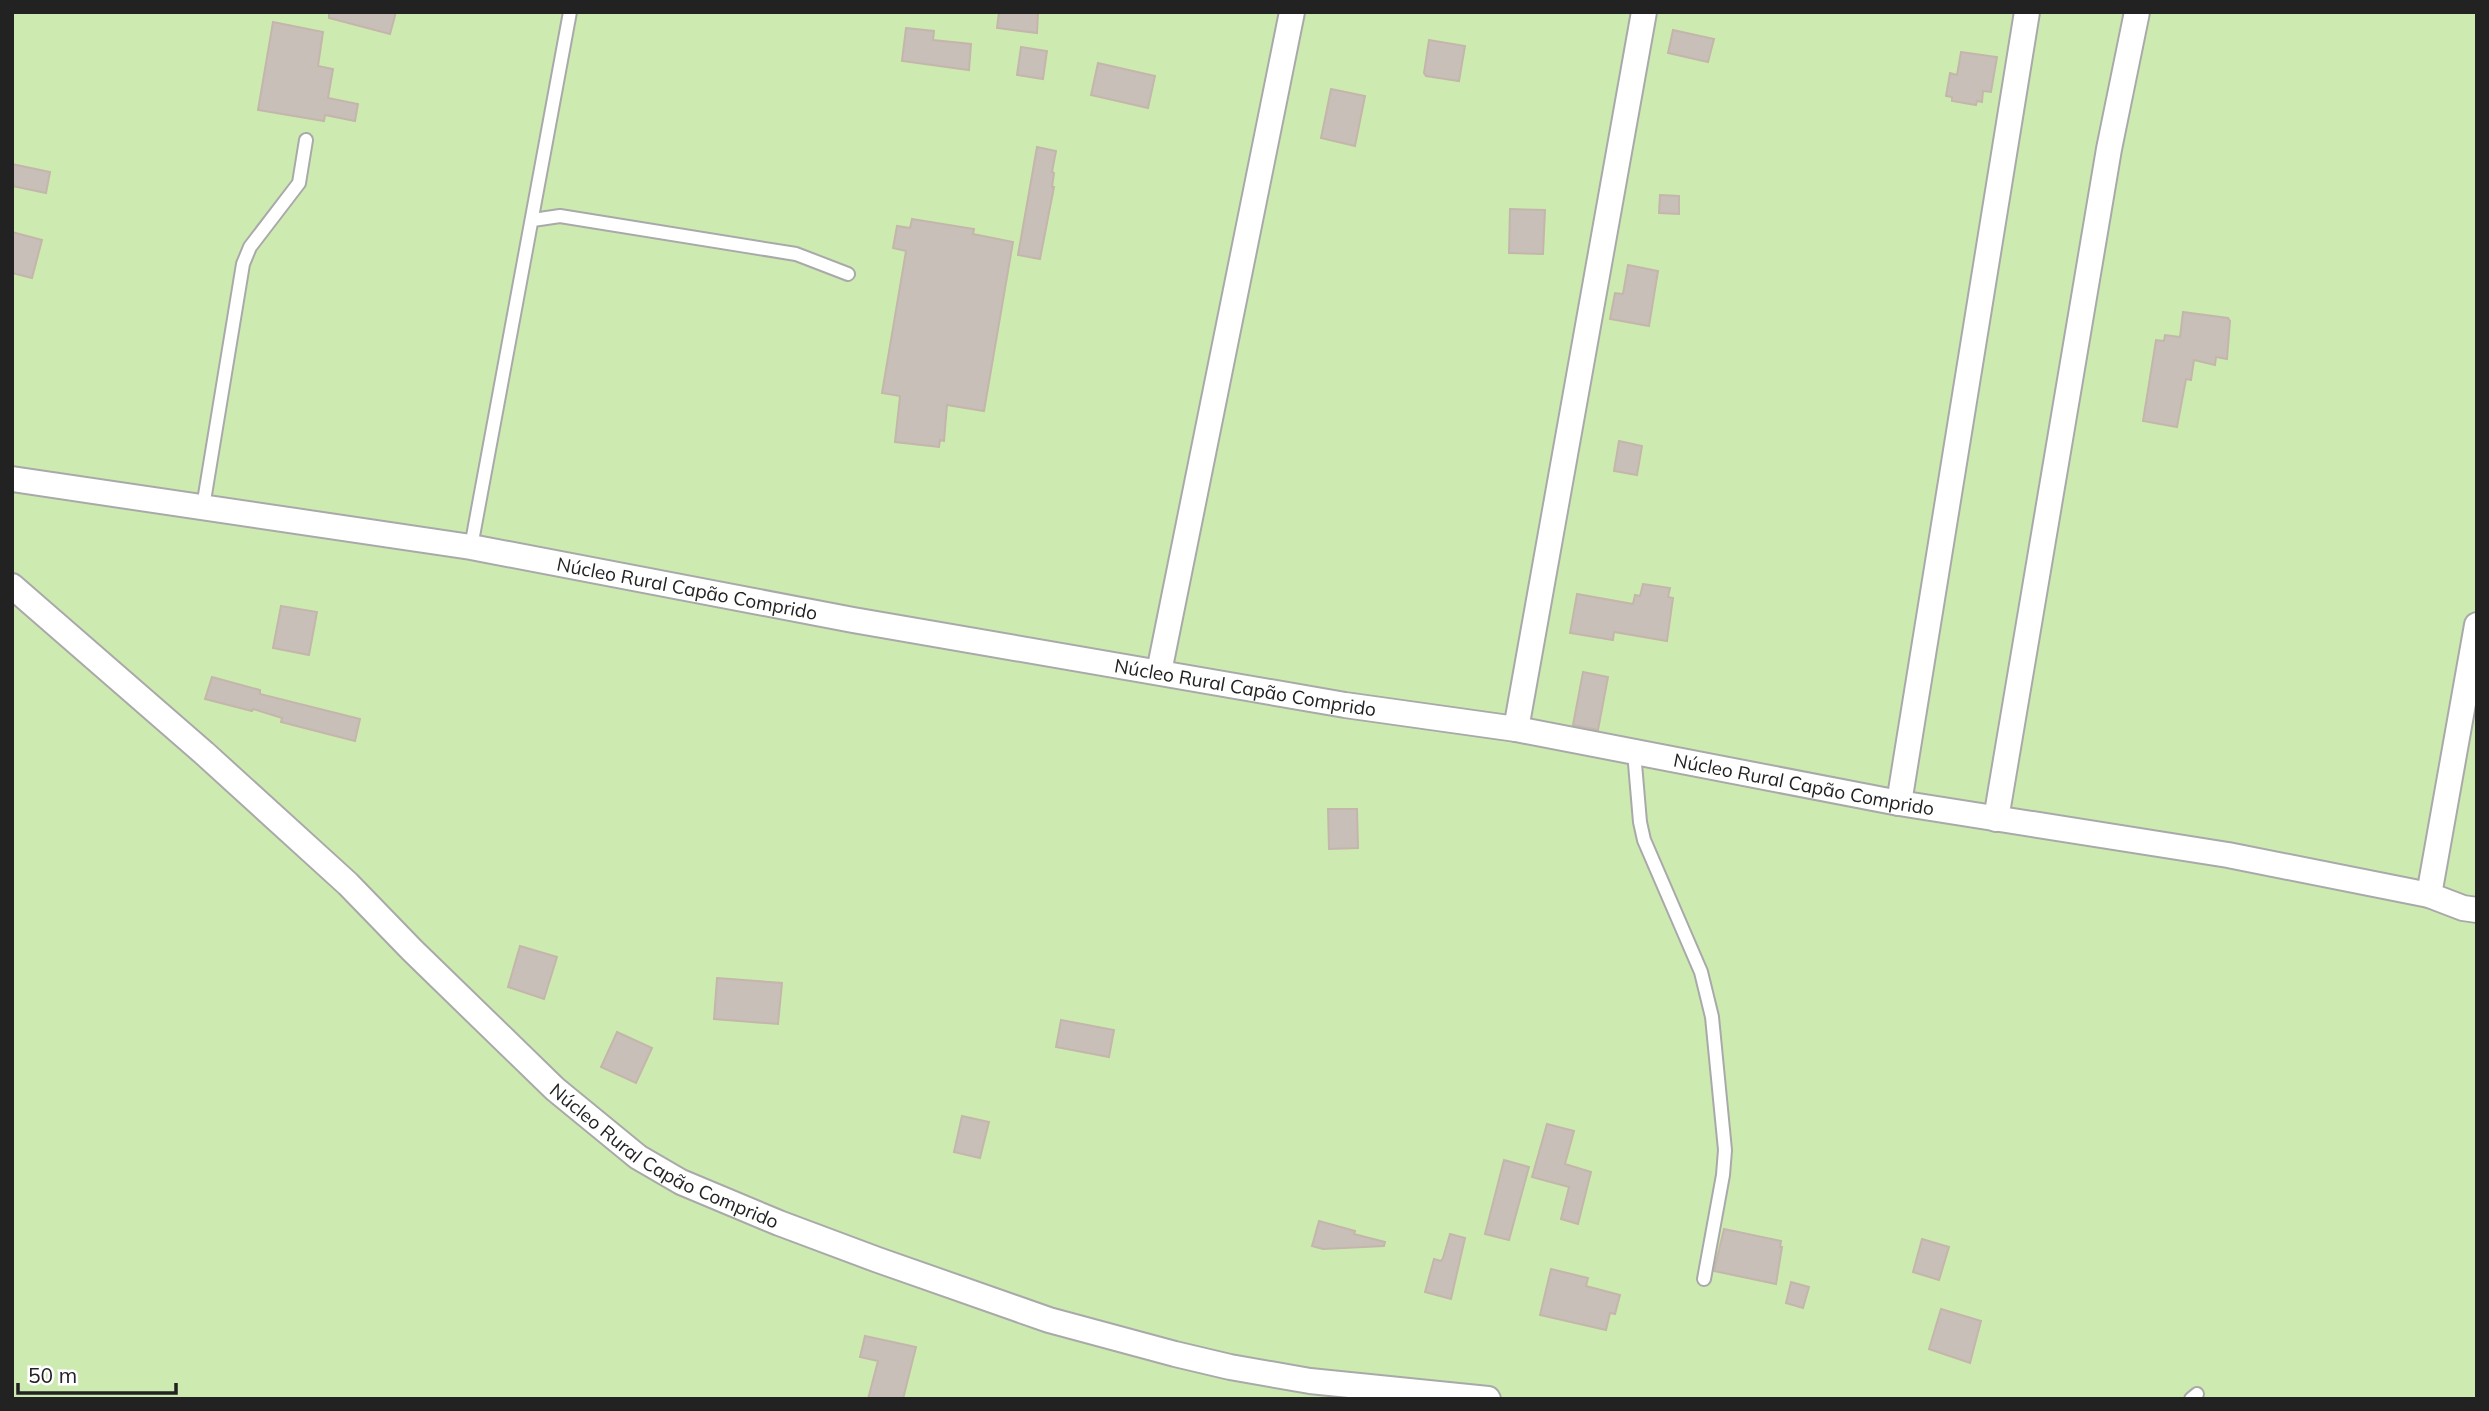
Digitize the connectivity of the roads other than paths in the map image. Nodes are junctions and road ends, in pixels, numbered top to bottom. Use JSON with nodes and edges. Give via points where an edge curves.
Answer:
{"nodes":[{"id":1,"x":570,"y":12,"type":"edge"},
{"id":2,"x":1292,"y":12,"type":"edge"},
{"id":3,"x":1644,"y":12,"type":"edge"},
{"id":4,"x":2027,"y":12,"type":"edge"},
{"id":5,"x":2137,"y":12,"type":"edge"},
{"id":6,"x":306,"y":140,"type":"dead end"},
{"id":7,"x":533,"y":220,"type":"junction"},
{"id":8,"x":848,"y":274,"type":"dead end"},
{"id":9,"x":12,"y":479,"type":"edge"},
{"id":10,"x":203,"y":507,"type":"junction"},
{"id":11,"x":471,"y":547,"type":"junction"},
{"id":12,"x":12,"y":586,"type":"edge"},
{"id":13,"x":2477,"y":625,"type":"edge"},
{"id":14,"x":1159,"y":672,"type":"junction"},
{"id":15,"x":1516,"y":729,"type":"junction"},
{"id":16,"x":1634,"y":752,"type":"junction"},
{"id":17,"x":1899,"y":803,"type":"junction"},
{"id":18,"x":1996,"y":819,"type":"junction"},
{"id":19,"x":2429,"y":895,"type":"junction"},
{"id":20,"x":2477,"y":910,"type":"edge"},
{"id":21,"x":1704,"y":1279,"type":"dead end"},
{"id":22,"x":1488,"y":1399,"type":"edge"}],
"edges":[{"from":1,"to":7,"type":"lane"},
{"from":2,"to":14,"type":"street"},
{"from":3,"to":15,"type":"street"},
{"from":4,"to":17,"type":"street"},
{"from":5,"to":18,"type":"street","via":[[2104,176]]},
{"from":6,"to":10,"type":"lane","via":[[299,183],[250,247],[243,264]]},
{"from":7,"to":8,"type":"lane","via":[[560,216],[796,254]]},
{"from":7,"to":11,"type":"lane"},
{"from":9,"to":10,"type":"street","name":"Núcleo Rural Capão Comprido"},
{"from":10,"to":11,"type":"street","name":"Núcleo Rural Capão Comprido"},
{"from":11,"to":14,"type":"street","name":"Núcleo Rural Capão Comprido","via":[[839,618]]},
{"from":12,"to":22,"type":"street","name":"Núcleo Rural Capão Comprido","via":[[348,884],[555,1089],[638,1157],[681,1182],[779,1223],[1049,1320],[1175,1354],[1310,1381]]},
{"from":13,"to":19,"type":"street"},
{"from":14,"to":15,"type":"street","name":"Núcleo Rural Capão Comprido"},
{"from":15,"to":16,"type":"street","name":"Núcleo Rural Capão Comprido"},
{"from":16,"to":17,"type":"street","name":"Núcleo Rural Capão Comprido"},
{"from":16,"to":21,"type":"lane","via":[[1644,840],[1701,972],[1712,1017],[1725,1150]]},
{"from":17,"to":18,"type":"street","name":"Núcleo Rural Capão Comprido"},
{"from":18,"to":19,"type":"street","name":"Núcleo Rural Capão Comprido","via":[[2228,855]]},
{"from":19,"to":20,"type":"street","name":"Núcleo Rural Capão Comprido"}]}
